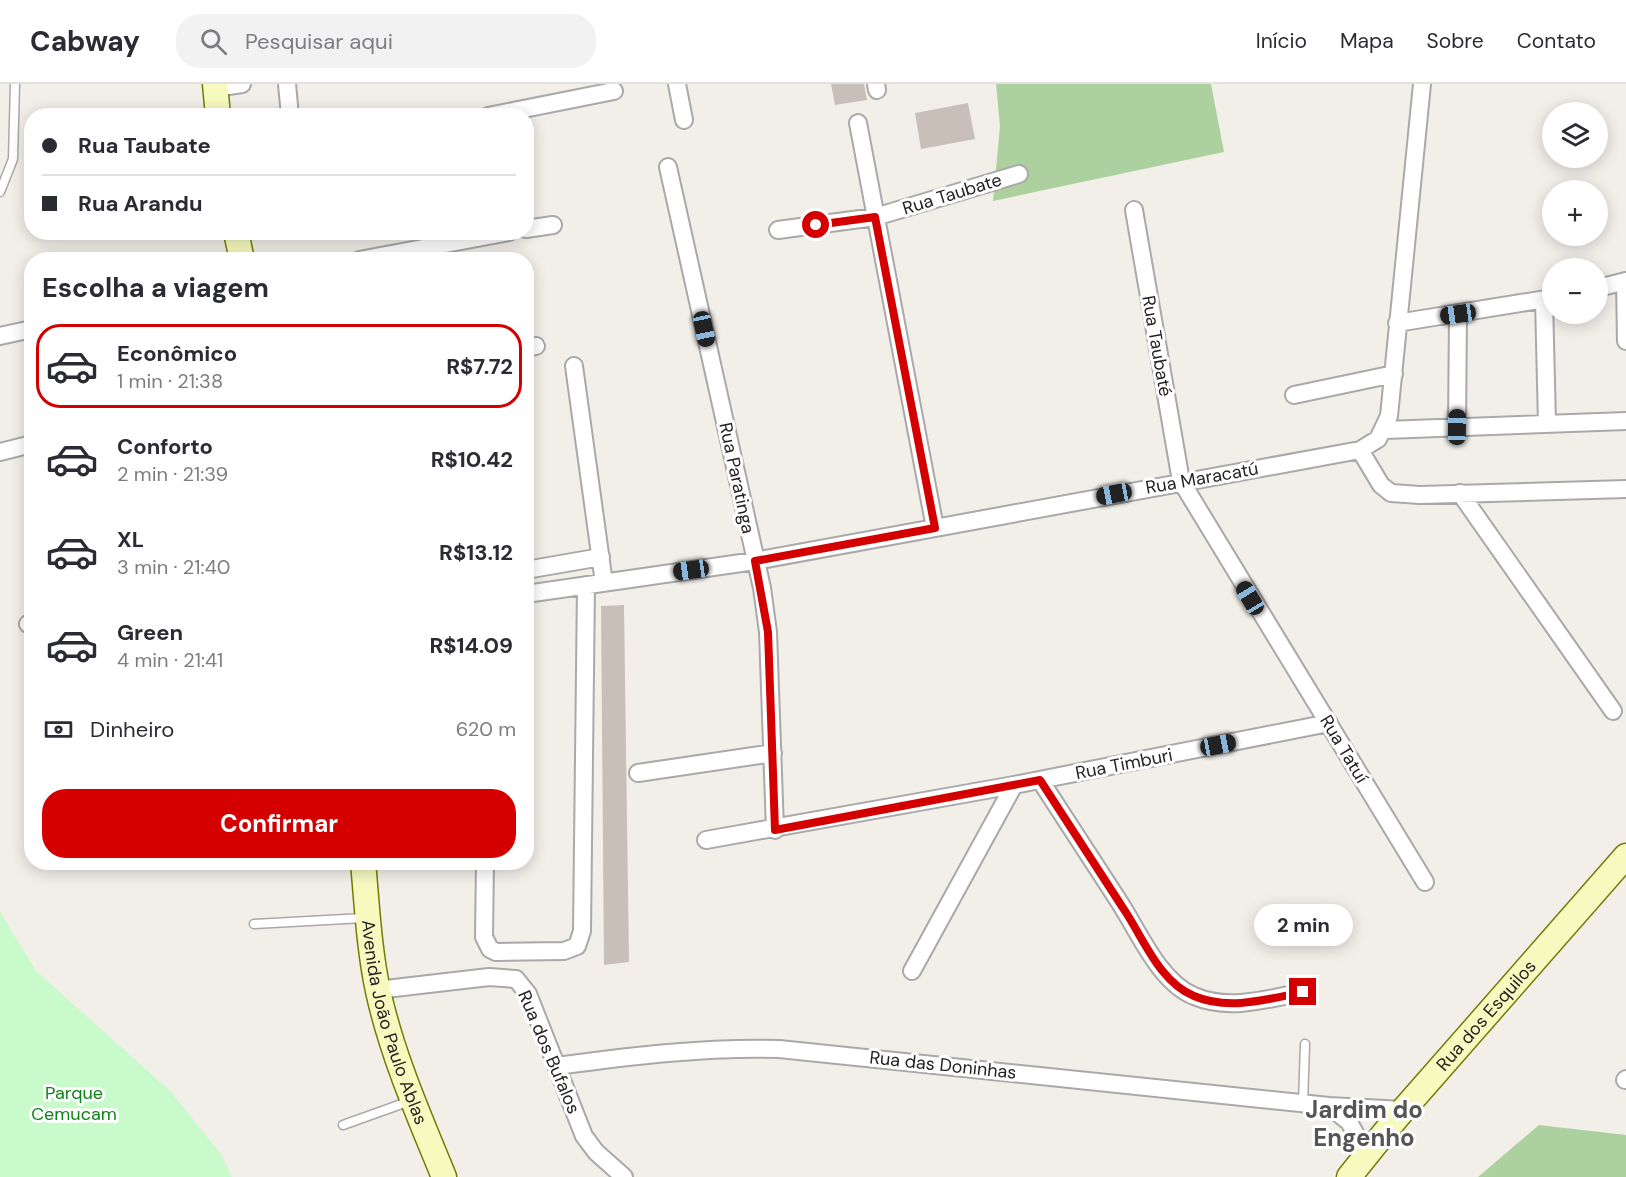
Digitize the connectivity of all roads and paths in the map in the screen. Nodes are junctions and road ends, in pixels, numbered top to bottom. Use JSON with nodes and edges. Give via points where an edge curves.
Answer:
{"nodes":[{"id":1,"x":15,"y":84,"type":"edge"},
{"id":2,"x":242,"y":84,"type":"edge"},
{"id":3,"x":287,"y":84,"type":"edge"},
{"id":4,"x":677,"y":84,"type":"edge"},
{"id":5,"x":1422,"y":84,"type":"edge"},
{"id":6,"x":215,"y":86,"type":"edge"},
{"id":7,"x":614,"y":91,"type":"dead end"},
{"id":8,"x":217,"y":108,"type":"edge"},
{"id":9,"x":289,"y":108,"type":"edge"},
{"id":10,"x":529,"y":108,"type":"edge"},
{"id":11,"x":684,"y":120,"type":"dead end"},
{"id":12,"x":858,"y":123,"type":"dead end"},
{"id":13,"x":668,"y":167,"type":"dead end"},
{"id":14,"x":1019,"y":174,"type":"dead end"},
{"id":15,"x":0,"y":192,"type":"edge"},
{"id":16,"x":1134,"y":210,"type":"dead end"},
{"id":17,"x":875,"y":217,"type":"junction"},
{"id":18,"x":553,"y":225,"type":"dead end"},
{"id":19,"x":534,"y":228,"type":"edge"},
{"id":20,"x":778,"y":230,"type":"dead end"},
{"id":21,"x":466,"y":240,"type":"edge"},
{"id":22,"x":402,"y":252,"type":"edge"},
{"id":23,"x":1626,"y":281,"type":"edge"},
{"id":24,"x":1608,"y":286,"type":"edge"},
{"id":25,"x":1542,"y":300,"type":"edge"},
{"id":26,"x":1458,"y":314,"type":"junction"},
{"id":27,"x":1396,"y":323,"type":"junction"},
{"id":28,"x":1548,"y":324,"type":"edge"},
{"id":29,"x":24,"y":331,"type":"edge"},
{"id":30,"x":0,"y":336,"type":"edge"},
{"id":31,"x":1626,"y":341,"type":"edge"},
{"id":32,"x":574,"y":366,"type":"dead end"},
{"id":33,"x":1394,"y":374,"type":"junction"},
{"id":34,"x":1294,"y":395,"type":"dead end"},
{"id":35,"x":1626,"y":421,"type":"edge"},
{"id":36,"x":1547,"y":424,"type":"junction"},
{"id":37,"x":1457,"y":427,"type":"junction"},
{"id":38,"x":1384,"y":430,"type":"junction"},
{"id":39,"x":24,"y":446,"type":"edge"},
{"id":40,"x":1360,"y":450,"type":"junction"},
{"id":41,"x":0,"y":452,"type":"edge"},
{"id":42,"x":1180,"y":481,"type":"junction"},
{"id":43,"x":1626,"y":489,"type":"edge"},
{"id":44,"x":1460,"y":494,"type":"junction"},
{"id":45,"x":935,"y":528,"type":"junction"},
{"id":46,"x":601,"y":557,"type":"junction"},
{"id":47,"x":755,"y":561,"type":"junction"},
{"id":48,"x":534,"y":569,"type":"edge"},
{"id":49,"x":604,"y":583,"type":"junction"},
{"id":50,"x":586,"y":585,"type":"junction"},
{"id":51,"x":534,"y":593,"type":"edge"},
{"id":52,"x":1613,"y":711,"type":"dead end"},
{"id":53,"x":1329,"y":723,"type":"junction"},
{"id":54,"x":773,"y":753,"type":"junction"},
{"id":55,"x":638,"y":773,"type":"dead end"},
{"id":56,"x":1040,"y":780,"type":"junction"},
{"id":57,"x":1014,"y":785,"type":"junction"},
{"id":58,"x":775,"y":830,"type":"junction"},
{"id":59,"x":706,"y":840,"type":"dead end"},
{"id":60,"x":1626,"y":856,"type":"edge"},
{"id":61,"x":364,"y":870,"type":"edge"},
{"id":62,"x":485,"y":870,"type":"edge"},
{"id":63,"x":1425,"y":882,"type":"dead end"},
{"id":64,"x":368,"y":918,"type":"junction"},
{"id":65,"x":254,"y":924,"type":"dead end"},
{"id":66,"x":912,"y":971,"type":"dead end"},
{"id":67,"x":377,"y":990,"type":"junction"},
{"id":68,"x":1303,"y":992,"type":"dead end"},
{"id":69,"x":1305,"y":1044,"type":"dead end"},
{"id":70,"x":557,"y":1066,"type":"junction"},
{"id":71,"x":412,"y":1100,"type":"junction"},
{"id":72,"x":1303,"y":1103,"type":"junction"},
{"id":73,"x":1329,"y":1106,"type":"junction"},
{"id":74,"x":1403,"y":1110,"type":"junction"},
{"id":75,"x":343,"y":1125,"type":"dead end"},
{"id":76,"x":1356,"y":1171,"type":"edge"},
{"id":77,"x":444,"y":1177,"type":"edge"},
{"id":78,"x":624,"y":1177,"type":"edge"}],
"edges":[{"from":1,"to":15,"type":"lane","via":[[13,159]]},
{"from":2,"to":6,"type":"street"},
{"from":3,"to":9,"type":"street"},
{"from":4,"to":11,"type":"street"},
{"from":5,"to":27,"type":"street"},
{"from":6,"to":8,"type":"street"},
{"from":7,"to":10,"type":"street"},
{"from":12,"to":17,"type":"street"},
{"from":13,"to":47,"type":"street","name":"Rua Paratinga"},
{"from":14,"to":17,"type":"street","name":"Rua Taubate"},
{"from":16,"to":42,"type":"street","name":"Rua Taubaté"},
{"from":17,"to":20,"type":"street","name":"Rua Taubate"},
{"from":17,"to":45,"type":"street"},
{"from":18,"to":19,"type":"street"},
{"from":21,"to":22,"type":"street"},
{"from":23,"to":24,"type":"street"},
{"from":23,"to":31,"type":"street"},
{"from":25,"to":26,"type":"street"},
{"from":26,"to":27,"type":"street"},
{"from":26,"to":37,"type":"street"},
{"from":27,"to":33,"type":"street"},
{"from":28,"to":36,"type":"street"},
{"from":29,"to":30,"type":"street"},
{"from":32,"to":46,"type":"street"},
{"from":33,"to":34,"type":"street"},
{"from":33,"to":38,"type":"street"},
{"from":35,"to":36,"type":"street"},
{"from":36,"to":37,"type":"street"},
{"from":37,"to":38,"type":"street"},
{"from":38,"to":40,"type":"street","name":"Rua Maracatú","via":[[1378,439]]},
{"from":39,"to":41,"type":"street"},
{"from":40,"to":42,"type":"street","name":"Rua Maracatú"},
{"from":40,"to":44,"type":"street","via":[[1390,493]]},
{"from":42,"to":45,"type":"street","name":"Rua Maracatú"},
{"from":42,"to":53,"type":"street","name":"Rua Tatuí"},
{"from":43,"to":44,"type":"street"},
{"from":44,"to":52,"type":"street"},
{"from":45,"to":47,"type":"street","name":"Rua Maracatú"},
{"from":46,"to":48,"type":"street"},
{"from":46,"to":49,"type":"street"},
{"from":47,"to":49,"type":"street","name":"Rua Maracatú"},
{"from":47,"to":54,"type":"street","name":"Rua Paratinga","via":[[768,632]]},
{"from":49,"to":50,"type":"street","name":"Rua Maracatú"},
{"from":50,"to":51,"type":"street","name":"Rua Maracatú"},
{"from":50,"to":62,"type":"street","via":[[582,931],[577,946],[564,951],[490,949],[484,937]]},
{"from":53,"to":56,"type":"street","name":"Rua Timburi"},
{"from":53,"to":63,"type":"street","name":"Rua Tatuí"},
{"from":54,"to":55,"type":"street"},
{"from":54,"to":58,"type":"street","name":"Rua Paratinga"},
{"from":56,"to":57,"type":"street","name":"Rua Timburi"},
{"from":56,"to":68,"type":"street","via":[[1148,951],[1173,981],[1192,996],[1213,1002],[1247,1004]]},
{"from":57,"to":58,"type":"street","name":"Rua Timburi"},
{"from":57,"to":66,"type":"street"},
{"from":58,"to":59,"type":"street","name":"Rua Timburi"},
{"from":60,"to":74,"type":"street","name":"Rua dos Esquilos"},
{"from":61,"to":64,"type":"street","name":"Avenida João Paulo Ablas"},
{"from":64,"to":65,"type":"lane"},
{"from":64,"to":67,"type":"street","name":"Avenida João Paulo Ablas"},
{"from":67,"to":70,"type":"street","name":"Rua dos Bufalos","via":[[489,977],[516,979],[528,994]]},
{"from":67,"to":71,"type":"street","name":"Avenida João Paulo Ablas"},
{"from":69,"to":72,"type":"lane"},
{"from":70,"to":72,"type":"street","name":"Rua das Doninhas","via":[[663,1051],[779,1049]]},
{"from":70,"to":78,"type":"street","name":"Rua dos Bufalos","via":[[584,1136]]},
{"from":71,"to":75,"type":"lane"},
{"from":71,"to":77,"type":"street","name":"Avenida João Paulo Ablas"},
{"from":72,"to":73,"type":"street","name":"Rua das Doninhas"},
{"from":73,"to":74,"type":"street","name":"Rua das Doninhas"},
{"from":73,"to":76,"type":"street","via":[[1348,1122]]},
{"from":74,"to":76,"type":"street","name":"Rua dos Esquilos"}]}
